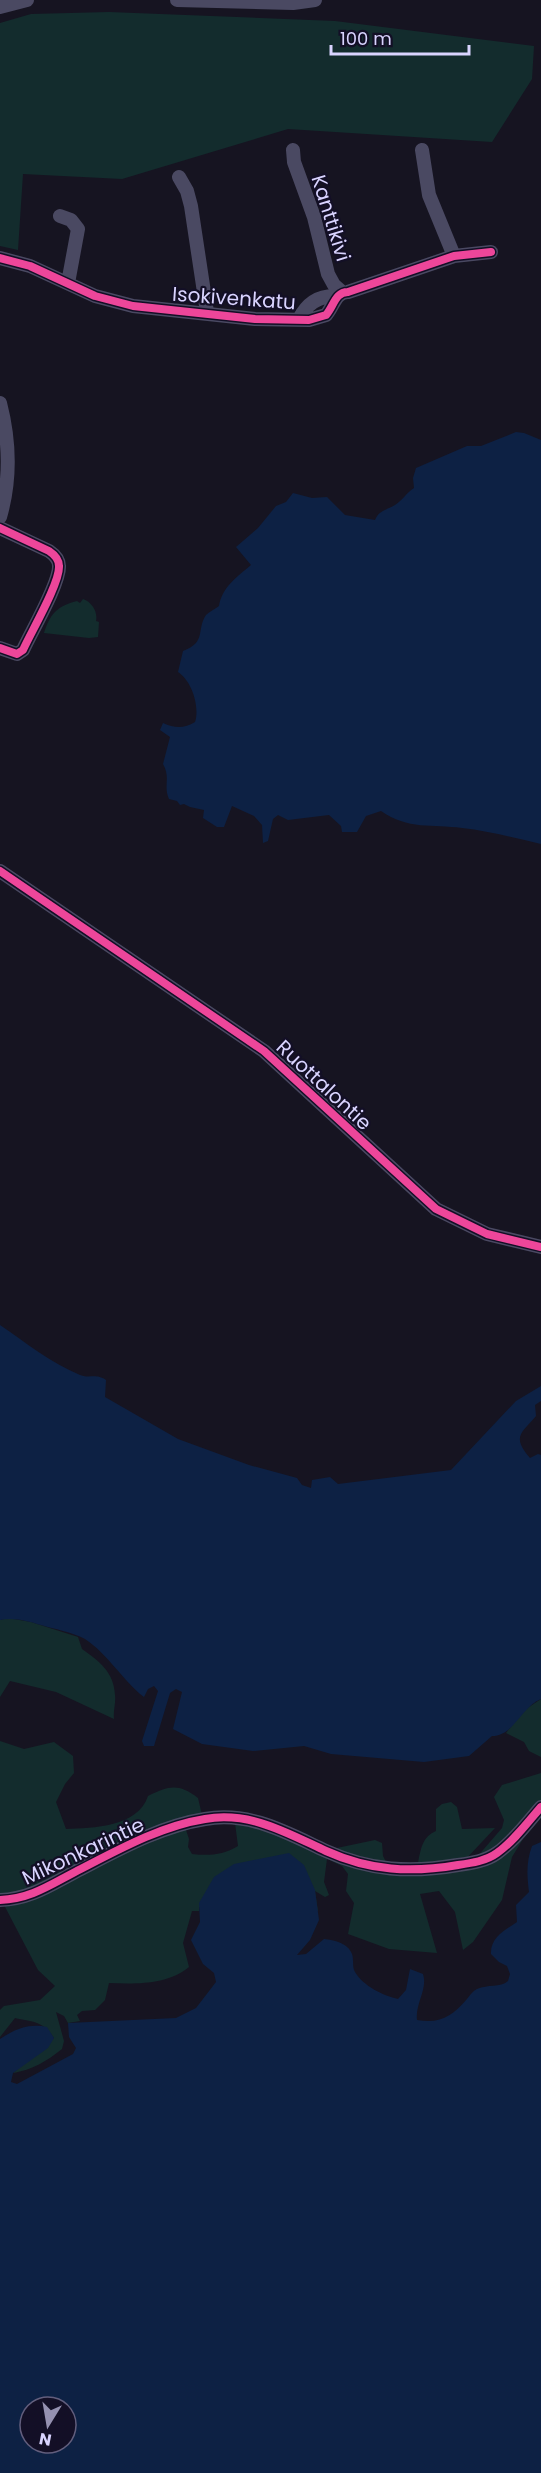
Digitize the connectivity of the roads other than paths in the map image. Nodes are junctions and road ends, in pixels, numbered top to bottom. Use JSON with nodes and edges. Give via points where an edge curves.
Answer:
{"nodes":[{"id":1,"x":27,"y":0,"type":"edge"},
{"id":2,"x":177,"y":0,"type":"edge"},
{"id":3,"x":315,"y":0,"type":"edge"},
{"id":4,"x":0,"y":6,"type":"edge"},
{"id":5,"x":293,"y":150,"type":"dead end"},
{"id":6,"x":422,"y":150,"type":"dead end"},
{"id":7,"x":179,"y":177,"type":"dead end"},
{"id":8,"x":60,"y":216,"type":"dead end"},
{"id":9,"x":491,"y":252,"type":"dead end"},
{"id":10,"x":454,"y":256,"type":"junction"},
{"id":11,"x":0,"y":258,"type":"edge"},
{"id":12,"x":68,"y":283,"type":"junction"},
{"id":13,"x":339,"y":294,"type":"junction"},
{"id":14,"x":207,"y":312,"type":"junction"},
{"id":15,"x":0,"y":404,"type":"edge"},
{"id":16,"x":0,"y":517,"type":"edge"},
{"id":17,"x":0,"y":528,"type":"edge"},
{"id":18,"x":0,"y":648,"type":"edge"},
{"id":19,"x":0,"y":871,"type":"edge"},
{"id":20,"x":541,"y":1247,"type":"edge"},
{"id":21,"x":541,"y":1807,"type":"edge"},
{"id":22,"x":0,"y":1900,"type":"edge"}],
"edges":[{"from":1,"to":4,"type":"street"},
{"from":2,"to":3,"type":"street"},
{"from":5,"to":13,"type":"street","name":"Kanttikivi","via":[[328,274]]},
{"from":6,"to":10,"type":"street","via":[[429,195]]},
{"from":7,"to":14,"type":"street","via":[[187,191]]},
{"from":8,"to":12,"type":"street","via":[[71,220],[78,229]]},
{"from":9,"to":10,"type":"street"},
{"from":10,"to":13,"type":"street"},
{"from":11,"to":12,"type":"street","name":"Isokivenkatu"},
{"from":12,"to":14,"type":"street","name":"Isokivenkatu","via":[[95,296],[133,306]]},
{"from":13,"to":14,"type":"street","name":"Isokivenkatu","via":[[326,315],[309,320],[255,319]]},
{"from":15,"to":16,"type":"street","via":[[9,462]]},
{"from":17,"to":18,"type":"street","via":[[56,556],[60,565],[20,653]]},
{"from":19,"to":20,"type":"street","name":"Ruottalontie","via":[[264,1051],[436,1209],[488,1234]]},
{"from":21,"to":22,"type":"street","name":"Mikonkarintie","via":[[489,1857],[437,1869],[403,1870],[358,1864],[264,1823],[232,1817],[207,1818],[159,1833],[34,1894]]}]}
